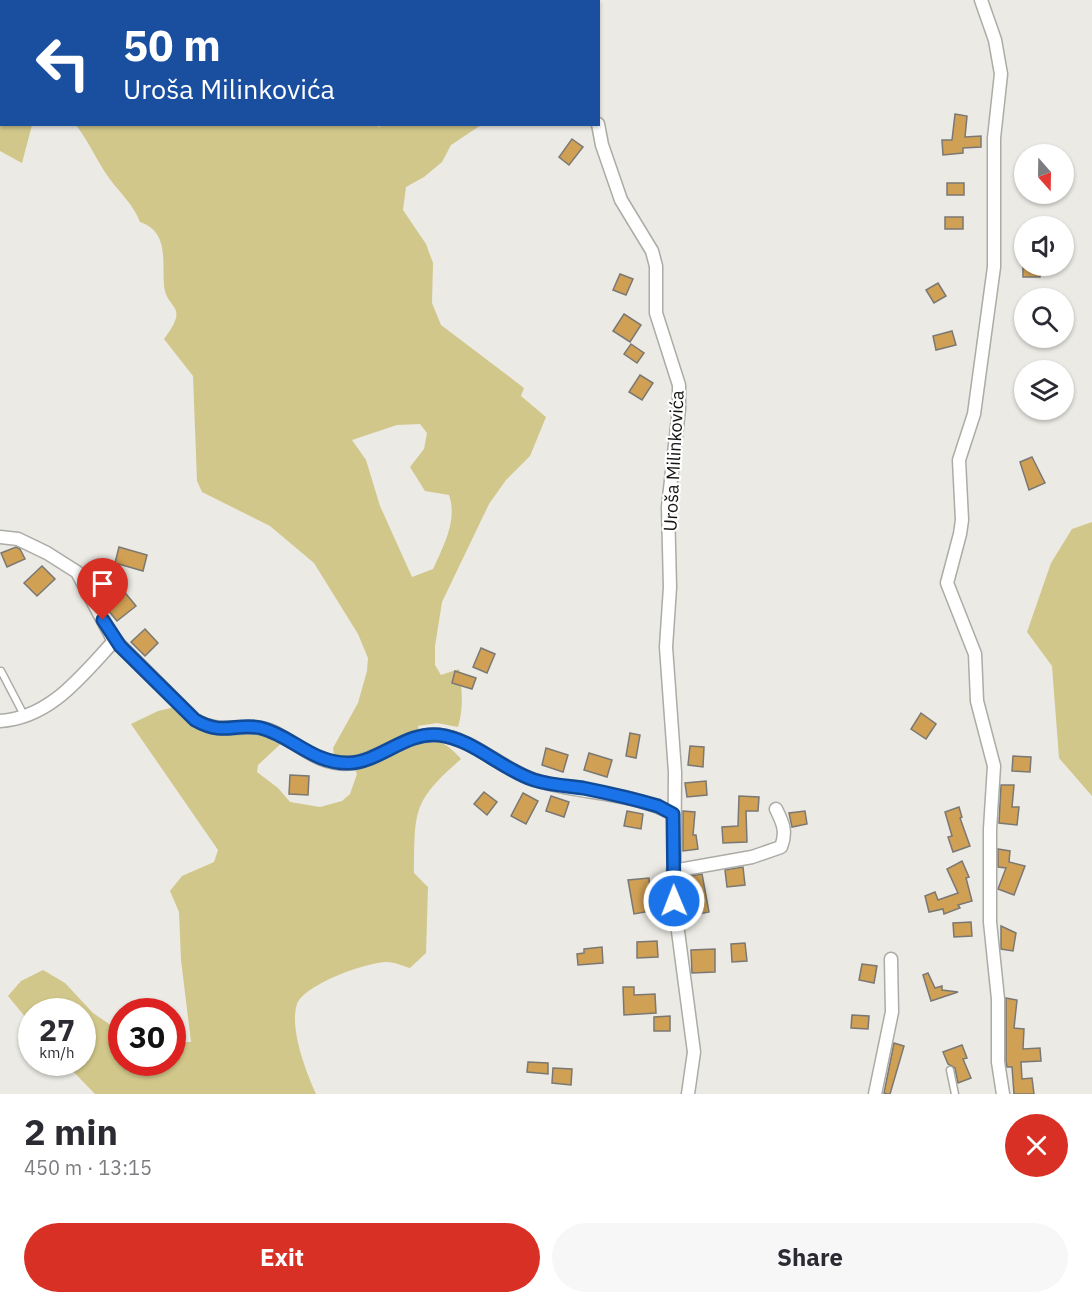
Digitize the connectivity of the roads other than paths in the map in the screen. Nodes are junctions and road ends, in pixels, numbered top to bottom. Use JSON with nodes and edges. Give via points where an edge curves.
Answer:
{"nodes":[{"id":1,"x":981,"y":0,"type":"edge"},
{"id":2,"x":598,"y":126,"type":"edge"},
{"id":3,"x":0,"y":537,"type":"edge"},
{"id":4,"x":115,"y":640,"type":"junction"},
{"id":5,"x":1,"y":671,"type":"edge"},
{"id":6,"x":25,"y":718,"type":"junction"},
{"id":7,"x":0,"y":721,"type":"edge"},
{"id":8,"x":776,"y":809,"type":"dead end"},
{"id":9,"x":673,"y":814,"type":"junction"},
{"id":10,"x":674,"y":871,"type":"junction"},
{"id":11,"x":891,"y":959,"type":"dead end"},
{"id":12,"x":950,"y":1070,"type":"dead end"},
{"id":13,"x":688,"y":1094,"type":"edge"},
{"id":14,"x":875,"y":1094,"type":"edge"},
{"id":15,"x":955,"y":1094,"type":"edge"},
{"id":16,"x":1003,"y":1094,"type":"edge"}],
"edges":[{"from":1,"to":16,"type":"street","via":[[995,40],[1001,74],[994,138],[995,249],[974,414],[959,460],[960,534],[947,583],[975,654],[977,701],[994,766],[990,922]]},
{"from":2,"to":9,"type":"street","name":"Uroša Milinkovića","via":[[621,200],[652,251],[656,266],[656,313],[678,385],[668,507],[670,587],[666,647],[675,771]]},
{"from":3,"to":4,"type":"street","via":[[18,539],[78,572]]},
{"from":4,"to":6,"type":"street","via":[[52,703]]},
{"from":4,"to":9,"type":"street","via":[[195,720],[206,726],[225,730],[258,728],[273,732],[309,754],[349,763],[411,739],[440,735],[536,780],[631,798]]},
{"from":5,"to":6,"type":"lane"},
{"from":6,"to":7,"type":"street"},
{"from":8,"to":10,"type":"street","via":[[784,826],[781,847]]},
{"from":9,"to":10,"type":"street","name":"Uroša Milinkovića"},
{"from":10,"to":13,"type":"street","name":"Uroša Milinkovića","via":[[674,901],[694,1052]]},
{"from":11,"to":14,"type":"street","via":[[892,1012]]},
{"from":12,"to":15,"type":"lane"}]}
